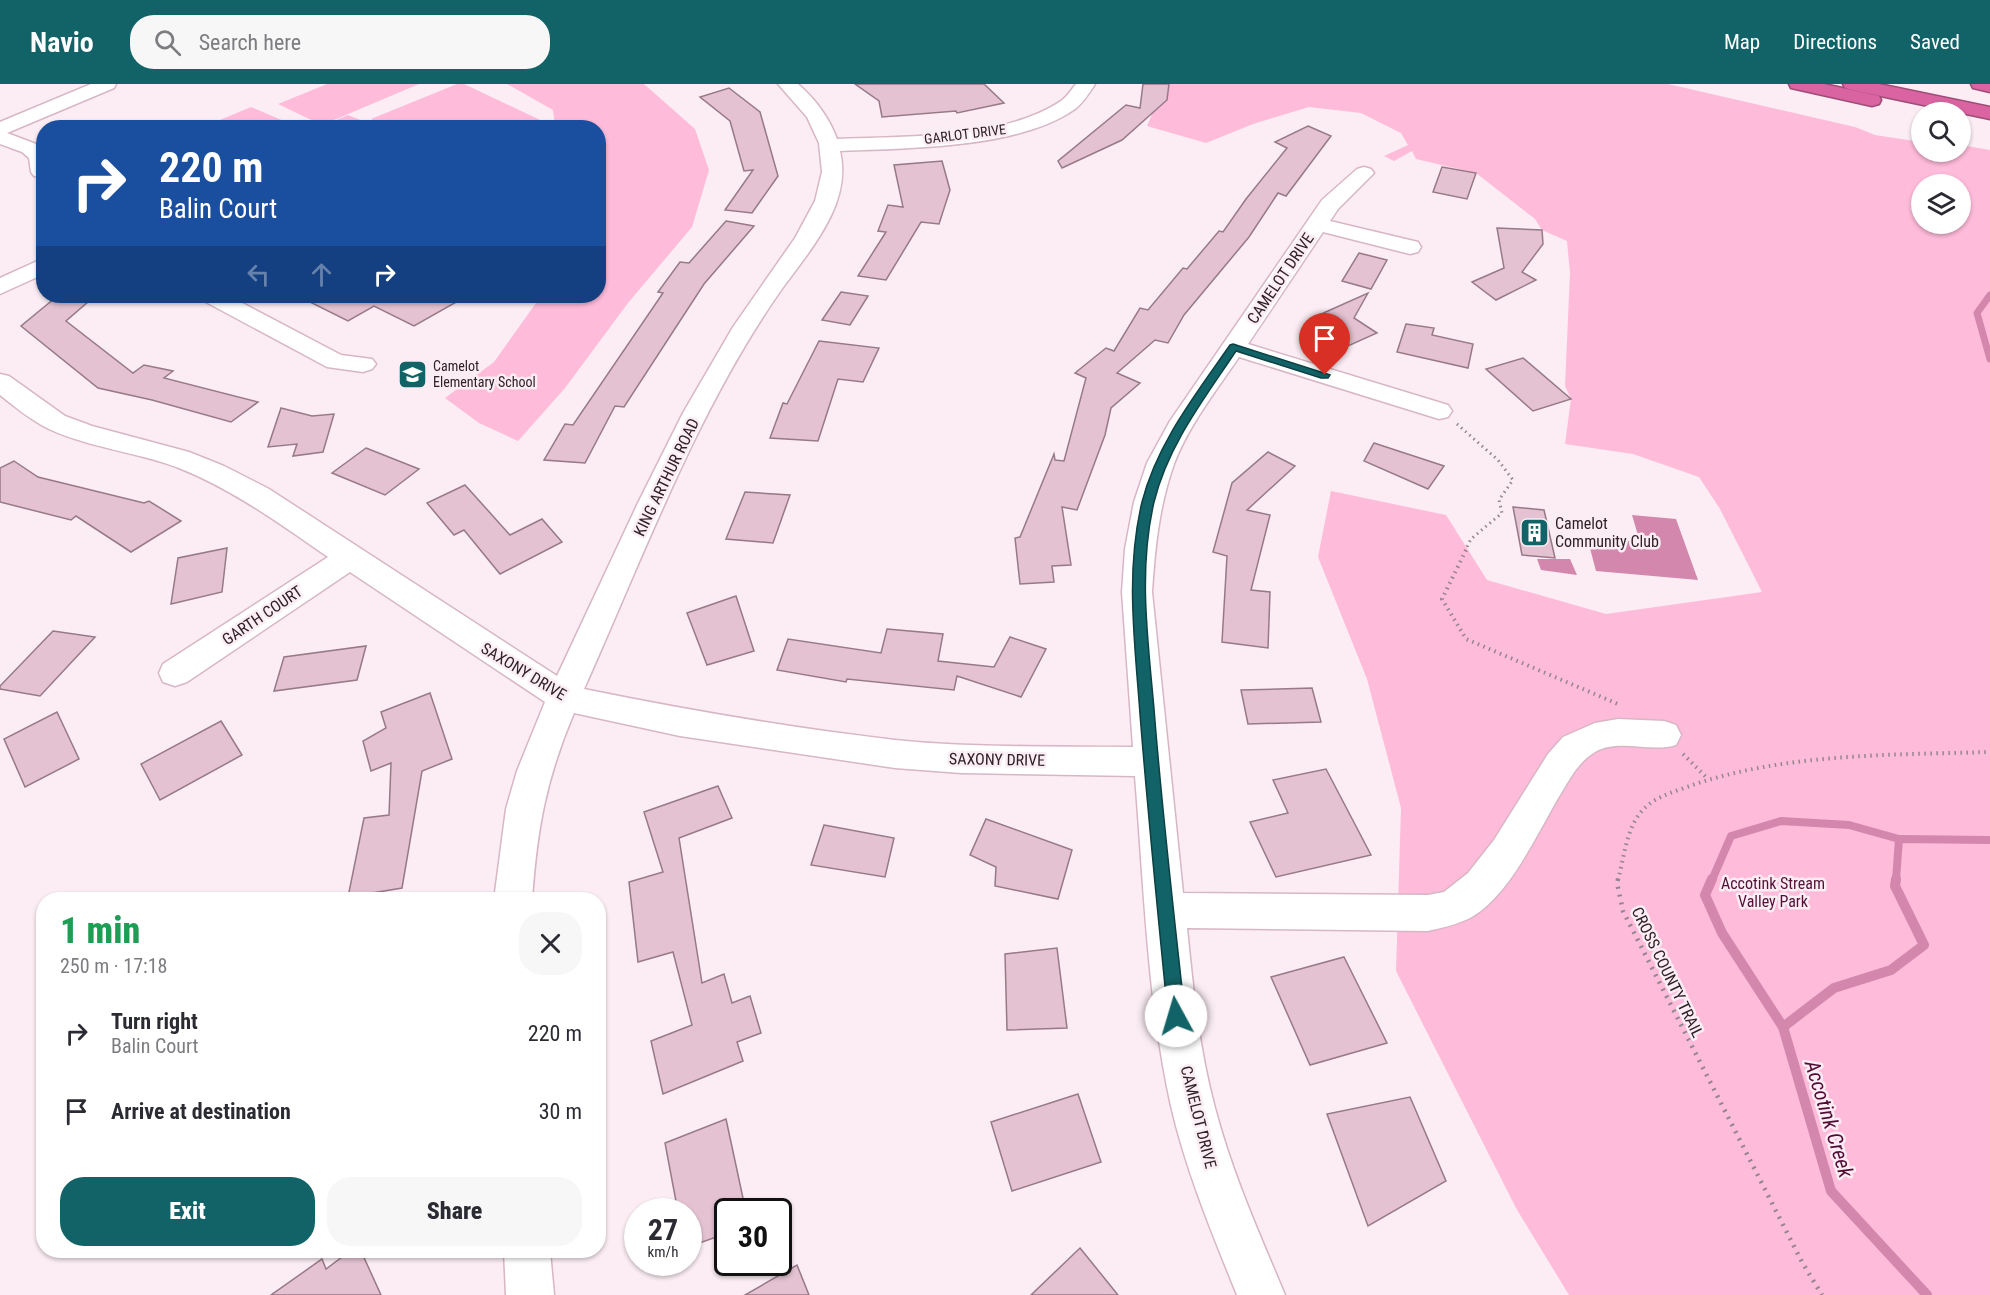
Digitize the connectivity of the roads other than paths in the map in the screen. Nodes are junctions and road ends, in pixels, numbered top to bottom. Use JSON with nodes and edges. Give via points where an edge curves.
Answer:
{"nodes":[{"id":1,"x":107,"y":84,"type":"edge"},
{"id":2,"x":787,"y":84,"type":"edge"},
{"id":3,"x":1086,"y":84,"type":"edge"},
{"id":4,"x":1798,"y":84,"type":"edge"},
{"id":5,"x":1852,"y":84,"type":"edge"},
{"id":6,"x":1922,"y":84,"type":"edge"},
{"id":7,"x":1980,"y":84,"type":"edge"},
{"id":8,"x":1990,"y":86,"type":"edge"},
{"id":9,"x":1990,"y":98,"type":"edge"},
{"id":10,"x":1911,"y":109,"type":"edge"},
{"id":11,"x":1990,"y":113,"type":"edge"},
{"id":12,"x":1971,"y":122,"type":"edge"},
{"id":13,"x":1990,"y":126,"type":"edge"},
{"id":14,"x":0,"y":129,"type":"edge"},
{"id":15,"x":0,"y":136,"type":"edge"},
{"id":16,"x":830,"y":145,"type":"junction"},
{"id":17,"x":36,"y":154,"type":"edge"},
{"id":18,"x":1364,"y":173,"type":"dead end"},
{"id":19,"x":1317,"y":224,"type":"junction"},
{"id":20,"x":1410,"y":247,"type":"dead end"},
{"id":21,"x":36,"y":269,"type":"edge"},
{"id":22,"x":0,"y":287,"type":"edge"},
{"id":23,"x":225,"y":303,"type":"edge"},
{"id":24,"x":251,"y":303,"type":"edge"},
{"id":25,"x":1233,"y":347,"type":"junction"},
{"id":26,"x":0,"y":382,"type":"edge"},
{"id":27,"x":1439,"y":411,"type":"dead end"},
{"id":28,"x":350,"y":557,"type":"junction"},
{"id":29,"x":174,"y":674,"type":"dead end"},
{"id":30,"x":565,"y":698,"type":"junction"},
{"id":31,"x":1664,"y":735,"type":"road end"},
{"id":32,"x":1151,"y":762,"type":"junction"},
{"id":33,"x":514,"y":892,"type":"edge"},
{"id":34,"x":1166,"y":910,"type":"junction"},
{"id":35,"x":527,"y":1258,"type":"edge"},
{"id":36,"x":530,"y":1295,"type":"edge"},
{"id":37,"x":1261,"y":1295,"type":"edge"}],
"edges":[{"from":1,"to":14,"type":"street"},
{"from":2,"to":16,"type":"street","name":"KING ARTHUR ROAD","via":[[813,110]]},
{"from":3,"to":16,"type":"street","name":"GARLOT DRIVE","via":[[1059,111],[1009,129]]},
{"from":4,"to":10,"type":"highway"},
{"from":5,"to":11,"type":"highway"},
{"from":6,"to":9,"type":"highway"},
{"from":7,"to":8,"type":"highway"},
{"from":12,"to":13,"type":"highway"},
{"from":15,"to":17,"type":"street"},
{"from":16,"to":30,"type":"street","name":"KING ARTHUR ROAD","via":[[832,173],[825,206],[729,354],[677,450]]},
{"from":18,"to":19,"type":"street","name":"CAMELOT DRIVE","via":[[1330,205]]},
{"from":19,"to":20,"type":"street"},
{"from":19,"to":25,"type":"street","name":"CAMELOT DRIVE"},
{"from":21,"to":22,"type":"street"},
{"from":23,"to":24,"type":"street","via":[[336,362],[363,364]]},
{"from":25,"to":27,"type":"street"},
{"from":25,"to":32,"type":"street","name":"CAMELOT DRIVE","via":[[1179,427],[1148,502],[1137,592]]},
{"from":26,"to":28,"type":"street","name":"SAXONY DRIVE","via":[[57,422],[220,474]]},
{"from":28,"to":29,"type":"street","name":"GARTH COURT"},
{"from":28,"to":30,"type":"street","name":"SAXONY DRIVE"},
{"from":30,"to":32,"type":"street","name":"SAXONY DRIVE","via":[[680,722],[896,754]]},
{"from":30,"to":33,"type":"street","name":"KING ARTHUR ROAD","via":[[526,797]]},
{"from":31,"to":34,"type":"street","via":[[1617,732],[1576,746],[1495,868],[1476,891],[1455,906],[1428,914]]},
{"from":32,"to":34,"type":"street","name":"CAMELOT DRIVE"},
{"from":34,"to":37,"type":"street","name":"CAMELOT DRIVE","via":[[1176,1016],[1193,1107],[1222,1203]]},
{"from":35,"to":36,"type":"street"}]}
